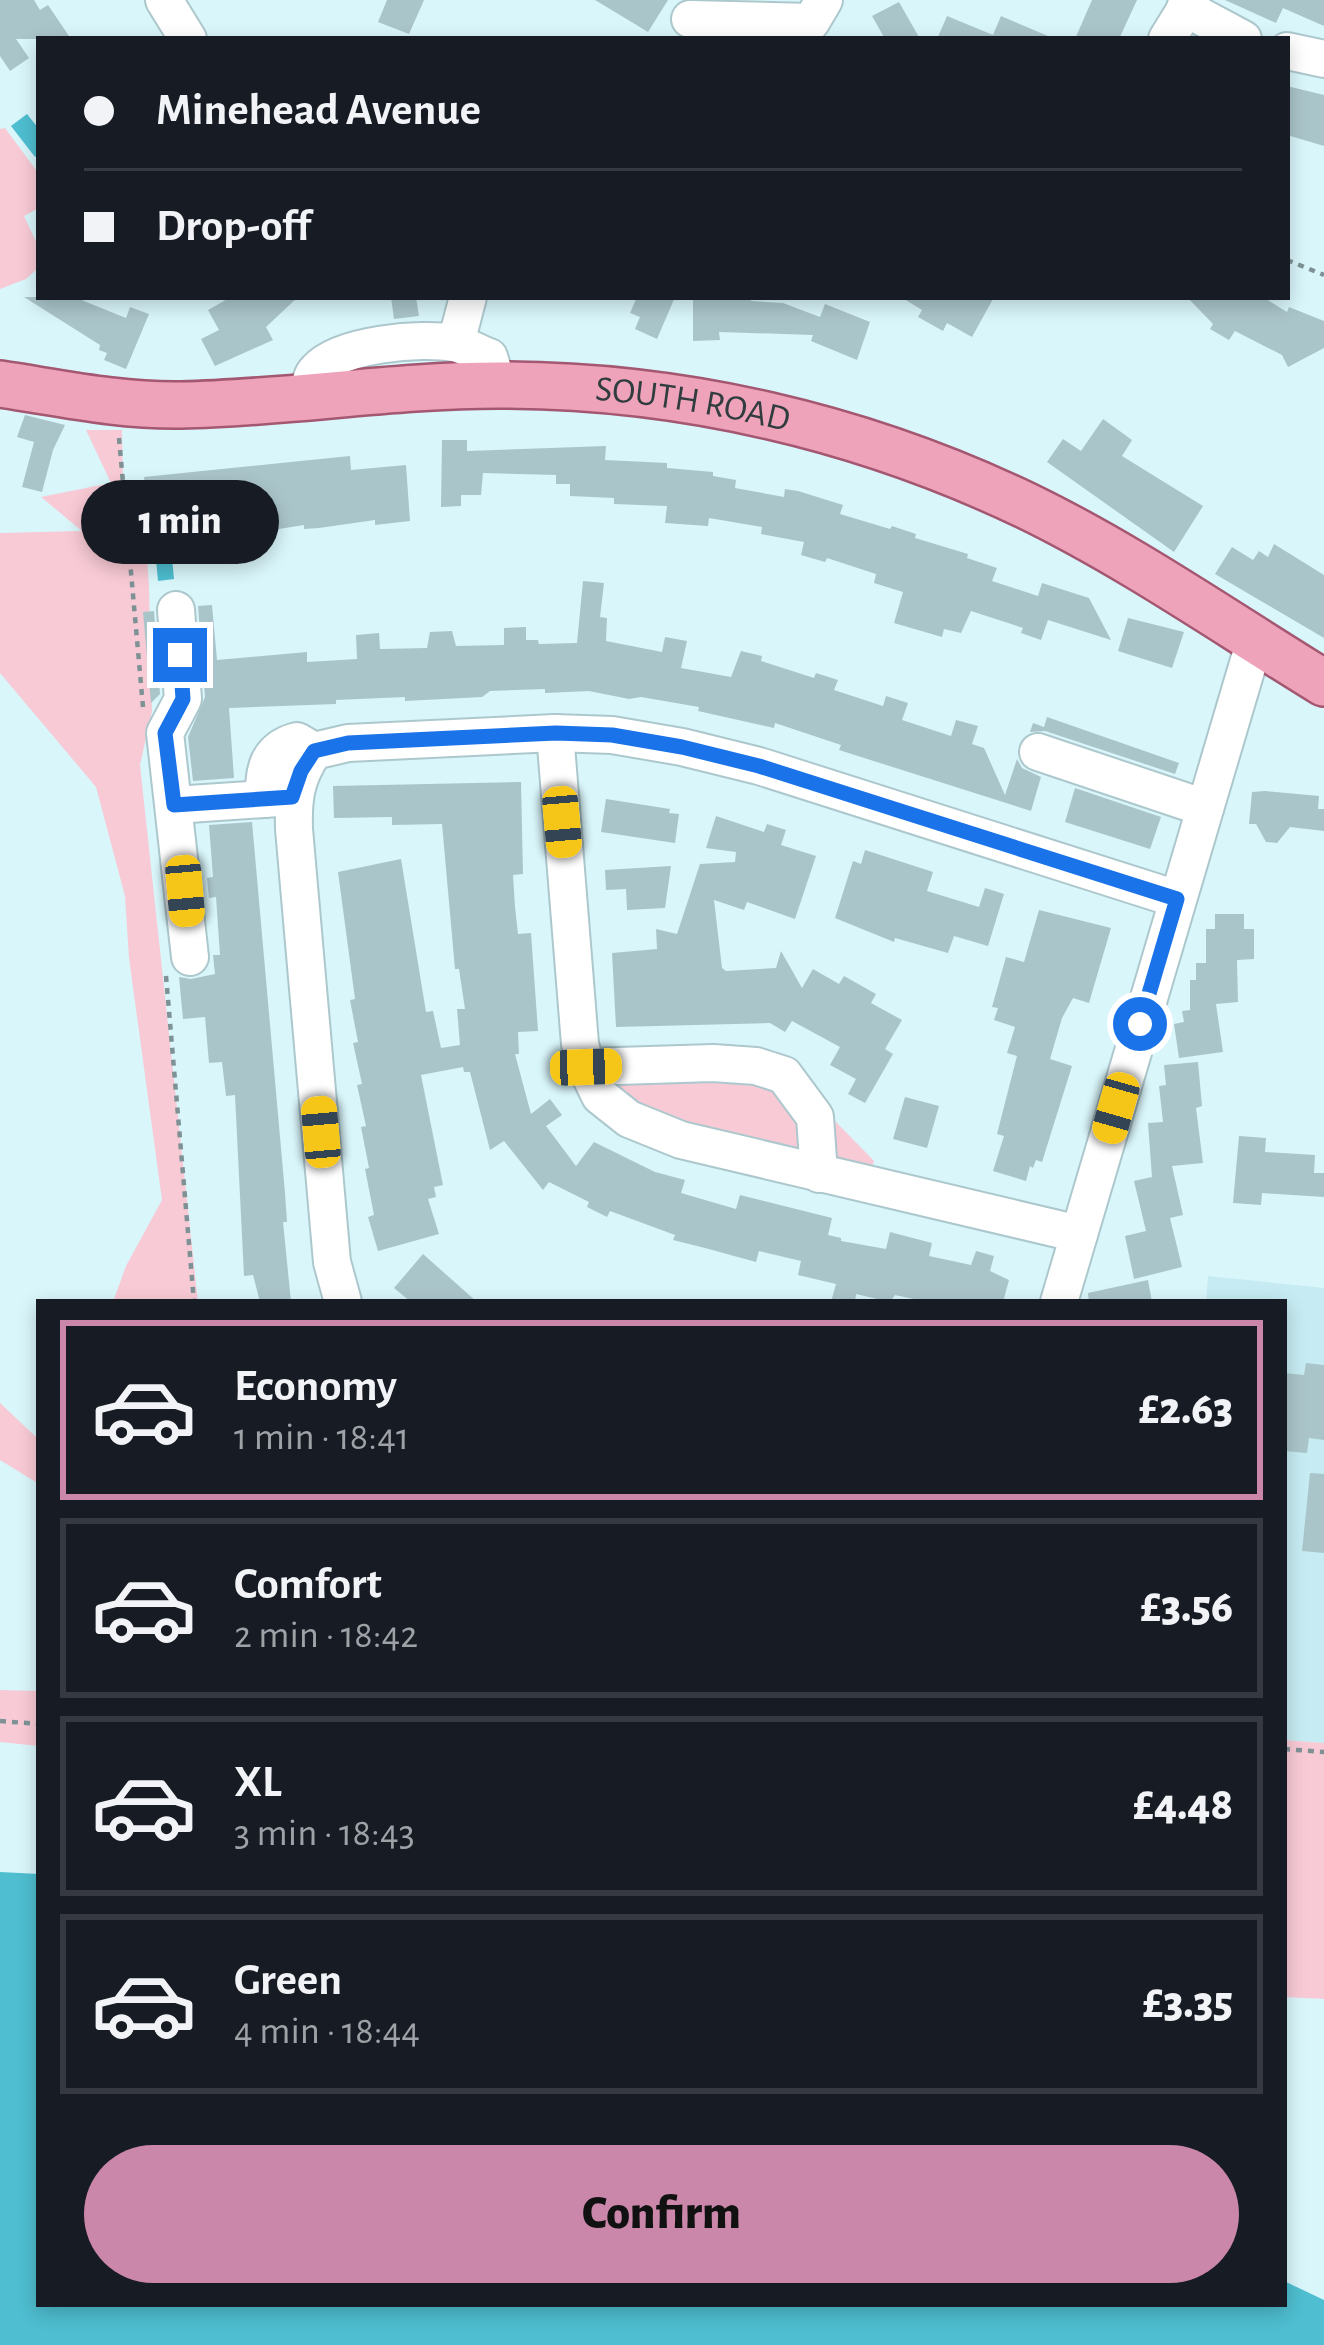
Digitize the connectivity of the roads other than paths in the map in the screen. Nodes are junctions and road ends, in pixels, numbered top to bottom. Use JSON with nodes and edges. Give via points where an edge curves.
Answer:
{"nodes":[{"id":1,"x":164,"y":0,"type":"edge"},
{"id":2,"x":1181,"y":16,"type":"edge"},
{"id":3,"x":689,"y":19,"type":"dead end"},
{"id":4,"x":819,"y":20,"type":"edge"},
{"id":5,"x":186,"y":36,"type":"edge"},
{"id":6,"x":1235,"y":36,"type":"edge"},
{"id":7,"x":1290,"y":52,"type":"edge"},
{"id":8,"x":1324,"y":58,"type":"edge"},
{"id":9,"x":468,"y":300,"type":"edge"},
{"id":10,"x":456,"y":343,"type":"junction"},
{"id":11,"x":0,"y":384,"type":"edge"},
{"id":12,"x":498,"y":385,"type":"junction"},
{"id":13,"x":308,"y":396,"type":"junction"},
{"id":14,"x":176,"y":610,"type":"dead end"},
{"id":15,"x":1255,"y":640,"type":"junction"},
{"id":16,"x":1324,"y":682,"type":"edge"},
{"id":17,"x":556,"y":733,"type":"junction"},
{"id":18,"x":1039,"y":752,"type":"dead end"},
{"id":19,"x":278,"y":798,"type":"junction"},
{"id":20,"x":174,"y":805,"type":"junction"},
{"id":21,"x":1204,"y":808,"type":"junction"},
{"id":22,"x":1177,"y":899,"type":"junction"},
{"id":23,"x":190,"y":957,"type":"dead end"},
{"id":24,"x":586,"y":1067,"type":"junction"},
{"id":25,"x":819,"y":1174,"type":"junction"},
{"id":26,"x":1079,"y":1234,"type":"junction"},
{"id":27,"x":343,"y":1299,"type":"edge"},
{"id":28,"x":1060,"y":1299,"type":"edge"}],
"edges":[{"from":1,"to":5,"type":"street"},
{"from":2,"to":6,"type":"street"},
{"from":3,"to":4,"type":"street"},
{"from":7,"to":8,"type":"street"},
{"from":9,"to":10,"type":"street"},
{"from":10,"to":12,"type":"street","via":[[489,358]]},
{"from":10,"to":13,"type":"street","via":[[351,351],[312,374]]},
{"from":11,"to":13,"type":"main road","name":"SOUTH ROAD","via":[[179,405]]},
{"from":12,"to":13,"type":"main road","name":"SOUTH ROAD"},
{"from":12,"to":15,"type":"main road","name":"SOUTH ROAD","via":[[726,406],[890,449],[1030,507]]},
{"from":14,"to":20,"type":"street","via":[[183,699],[165,733]]},
{"from":15,"to":16,"type":"main road","name":"SOUTH ROAD"},
{"from":15,"to":21,"type":"street"},
{"from":17,"to":19,"type":"street","via":[[348,743],[314,751]]},
{"from":17,"to":22,"type":"street","via":[[635,739],[759,766]]},
{"from":17,"to":24,"type":"street"},
{"from":18,"to":21,"type":"street"},
{"from":19,"to":20,"type":"street"},
{"from":19,"to":27,"type":"street","via":[[332,1262]]},
{"from":20,"to":23,"type":"street"},
{"from":21,"to":22,"type":"street"},
{"from":22,"to":26,"type":"street"},
{"from":24,"to":25,"type":"street","via":[[600,1096],[629,1119]]},
{"from":24,"to":25,"type":"street","via":[[713,1063],[784,1075],[815,1117]]},
{"from":25,"to":26,"type":"street"},
{"from":26,"to":28,"type":"street"}]}
